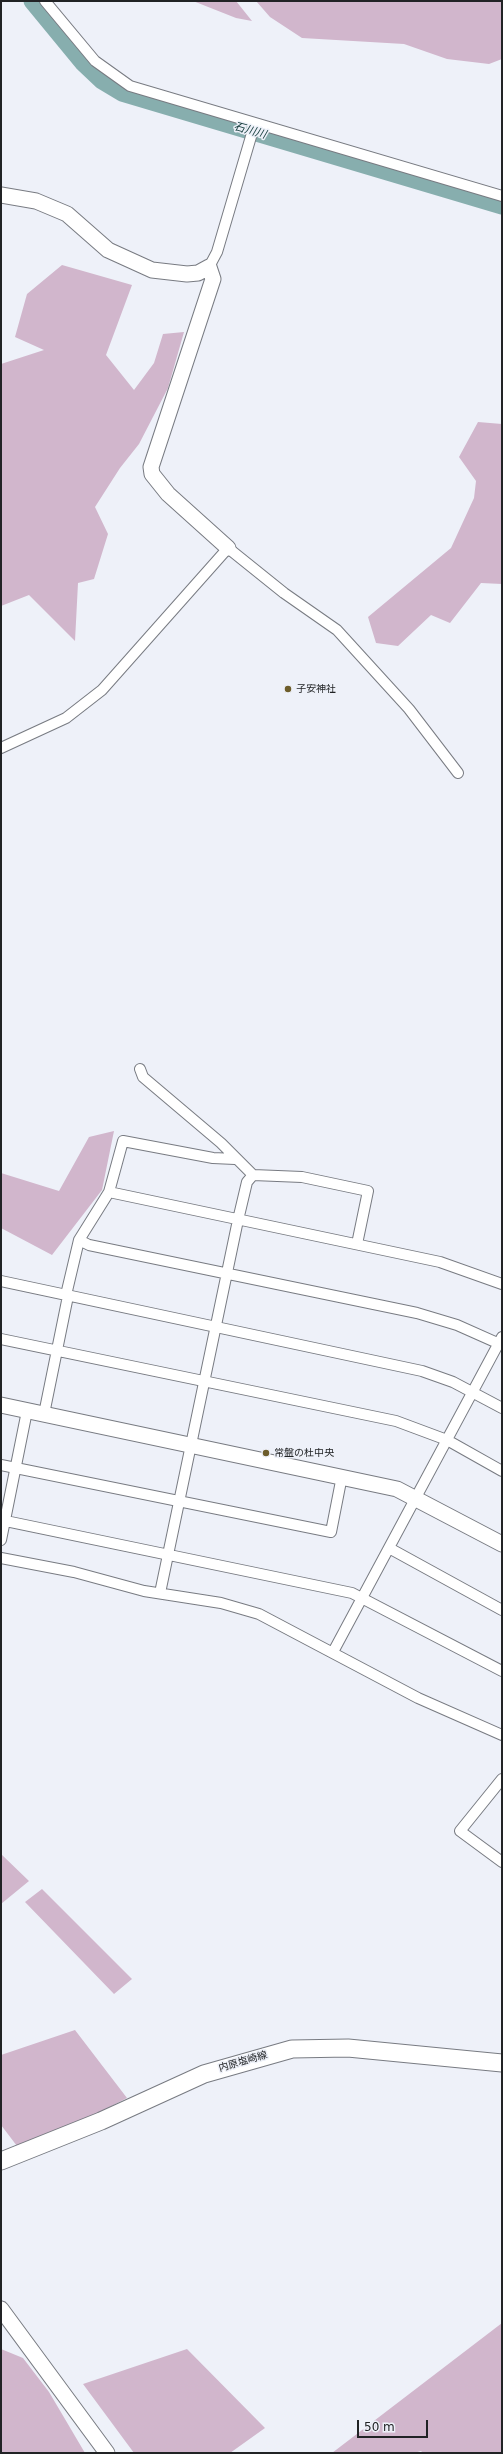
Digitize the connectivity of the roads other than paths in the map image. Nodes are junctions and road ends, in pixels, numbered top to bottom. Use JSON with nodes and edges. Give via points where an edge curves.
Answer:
{"nodes":[{"id":1,"x":45,"y":1,"type":"edge"},
{"id":2,"x":253,"y":129,"type":"junction"},
{"id":3,"x":1,"y":196,"type":"edge"},
{"id":4,"x":502,"y":196,"type":"edge"},
{"id":5,"x":209,"y":267,"type":"junction"},
{"id":6,"x":228,"y":548,"type":"junction"},
{"id":7,"x":1,"y":748,"type":"edge"},
{"id":8,"x":458,"y":773,"type":"dead end"},
{"id":9,"x":140,"y":1069,"type":"dead end"},
{"id":10,"x":235,"y":1159,"type":"junction"},
{"id":11,"x":253,"y":1175,"type":"junction"},
{"id":12,"x":109,"y":1192,"type":"junction"},
{"id":13,"x":238,"y":1220,"type":"junction"},
{"id":14,"x":79,"y":1240,"type":"junction"},
{"id":15,"x":357,"y":1244,"type":"junction"},
{"id":16,"x":227,"y":1273,"type":"junction"},
{"id":17,"x":1,"y":1281,"type":"edge"},
{"id":18,"x":501,"y":1281,"type":"edge"},
{"id":19,"x":67,"y":1295,"type":"junction"},
{"id":20,"x":215,"y":1327,"type":"junction"},
{"id":21,"x":1,"y":1339,"type":"edge"},
{"id":22,"x":501,"y":1342,"type":"edge"},
{"id":23,"x":56,"y":1350,"type":"junction"},
{"id":24,"x":204,"y":1381,"type":"junction"},
{"id":25,"x":472,"y":1392,"type":"junction"},
{"id":26,"x":1,"y":1405,"type":"edge"},
{"id":27,"x":502,"y":1408,"type":"edge"},
{"id":28,"x":28,"y":1411,"type":"junction"},
{"id":29,"x":44,"y":1414,"type":"junction"},
{"id":30,"x":447,"y":1440,"type":"junction"},
{"id":31,"x":191,"y":1444,"type":"junction"},
{"id":32,"x":1,"y":1465,"type":"edge"},
{"id":33,"x":16,"y":1468,"type":"junction"},
{"id":34,"x":502,"y":1471,"type":"edge"},
{"id":35,"x":342,"y":1476,"type":"junction"},
{"id":36,"x":416,"y":1498,"type":"junction"},
{"id":37,"x":179,"y":1502,"type":"junction"},
{"id":38,"x":3,"y":1521,"type":"edge"},
{"id":39,"x":1,"y":1540,"type":"edge"},
{"id":40,"x":502,"y":1544,"type":"edge"},
{"id":41,"x":389,"y":1548,"type":"junction"},
{"id":42,"x":168,"y":1556,"type":"junction"},
{"id":43,"x":1,"y":1558,"type":"edge"},
{"id":44,"x":160,"y":1593,"type":"junction"},
{"id":45,"x":362,"y":1598,"type":"junction"},
{"id":46,"x":502,"y":1610,"type":"edge"},
{"id":47,"x":333,"y":1652,"type":"junction"},
{"id":48,"x":502,"y":1672,"type":"edge"},
{"id":49,"x":502,"y":1735,"type":"edge"},
{"id":50,"x":502,"y":1780,"type":"edge"},
{"id":51,"x":498,"y":1792,"type":"edge"},
{"id":52,"x":502,"y":1862,"type":"edge"},
{"id":53,"x":502,"y":2063,"type":"edge"},
{"id":54,"x":1,"y":2161,"type":"edge"},
{"id":55,"x":1,"y":2309,"type":"edge"},
{"id":56,"x":107,"y":2453,"type":"edge"}],
"edges":[{"from":1,"to":2,"type":"street","via":[[95,61],[130,86]]},
{"from":2,"to":4,"type":"street"},
{"from":2,"to":5,"type":"street","via":[[217,252]]},
{"from":3,"to":5,"type":"street","via":[[36,202],[67,214],[108,250],[152,270],[187,274],[198,273]]},
{"from":5,"to":6,"type":"street","via":[[213,279],[151,467],[152,474],[168,494]]},
{"from":6,"to":7,"type":"street","via":[[102,690],[66,718]]},
{"from":6,"to":8,"type":"street","via":[[284,593],[337,630],[409,709]]},
{"from":9,"to":10,"type":"street","via":[[143,1077],[221,1142]]},
{"from":10,"to":11,"type":"street"},
{"from":10,"to":12,"type":"street","via":[[213,1158],[123,1141]]},
{"from":11,"to":13,"type":"street","via":[[247,1182]]},
{"from":11,"to":15,"type":"street","via":[[302,1177],[368,1191]]},
{"from":12,"to":13,"type":"street"},
{"from":12,"to":14,"type":"street"},
{"from":13,"to":15,"type":"street"},
{"from":13,"to":16,"type":"street"},
{"from":14,"to":16,"type":"street"},
{"from":14,"to":19,"type":"street"},
{"from":15,"to":18,"type":"street","via":[[440,1262]]},
{"from":16,"to":20,"type":"street"},
{"from":16,"to":22,"type":"street","via":[[417,1313]]},
{"from":17,"to":19,"type":"street"},
{"from":19,"to":20,"type":"street"},
{"from":19,"to":23,"type":"street"},
{"from":20,"to":24,"type":"street"},
{"from":20,"to":25,"type":"street","via":[[422,1371]]},
{"from":21,"to":23,"type":"street"},
{"from":22,"to":25,"type":"street"},
{"from":23,"to":24,"type":"street"},
{"from":23,"to":29,"type":"street"},
{"from":24,"to":30,"type":"street","via":[[396,1421]]},
{"from":24,"to":31,"type":"street"},
{"from":25,"to":27,"type":"street"},
{"from":25,"to":30,"type":"street"},
{"from":26,"to":28,"type":"street"},
{"from":28,"to":29,"type":"street"},
{"from":28,"to":33,"type":"street"},
{"from":29,"to":31,"type":"street"},
{"from":30,"to":34,"type":"street"},
{"from":30,"to":36,"type":"street"},
{"from":31,"to":35,"type":"street"},
{"from":31,"to":37,"type":"street"},
{"from":32,"to":33,"type":"street"},
{"from":33,"to":37,"type":"street"},
{"from":33,"to":38,"type":"street"},
{"from":35,"to":36,"type":"street","via":[[397,1489]]},
{"from":35,"to":37,"type":"street","via":[[331,1532]]},
{"from":36,"to":40,"type":"street"},
{"from":36,"to":41,"type":"street"},
{"from":37,"to":42,"type":"street"},
{"from":38,"to":39,"type":"street"},
{"from":38,"to":42,"type":"street"},
{"from":41,"to":45,"type":"street"},
{"from":41,"to":46,"type":"street"},
{"from":42,"to":44,"type":"street"},
{"from":42,"to":45,"type":"street","via":[[352,1593]]},
{"from":43,"to":44,"type":"street","via":[[74,1572]]},
{"from":44,"to":47,"type":"street","via":[[221,1603],[259,1614]]},
{"from":45,"to":47,"type":"street"},
{"from":45,"to":48,"type":"street"},
{"from":47,"to":49,"type":"street","via":[[418,1698]]},
{"from":50,"to":51,"type":"street"},
{"from":51,"to":52,"type":"street","via":[[460,1831]]},
{"from":53,"to":54,"type":"main road","name":"内原塩崎線","via":[[348,2048],[292,2049],[204,2074],[101,2121]]},
{"from":55,"to":56,"type":"street"}]}
